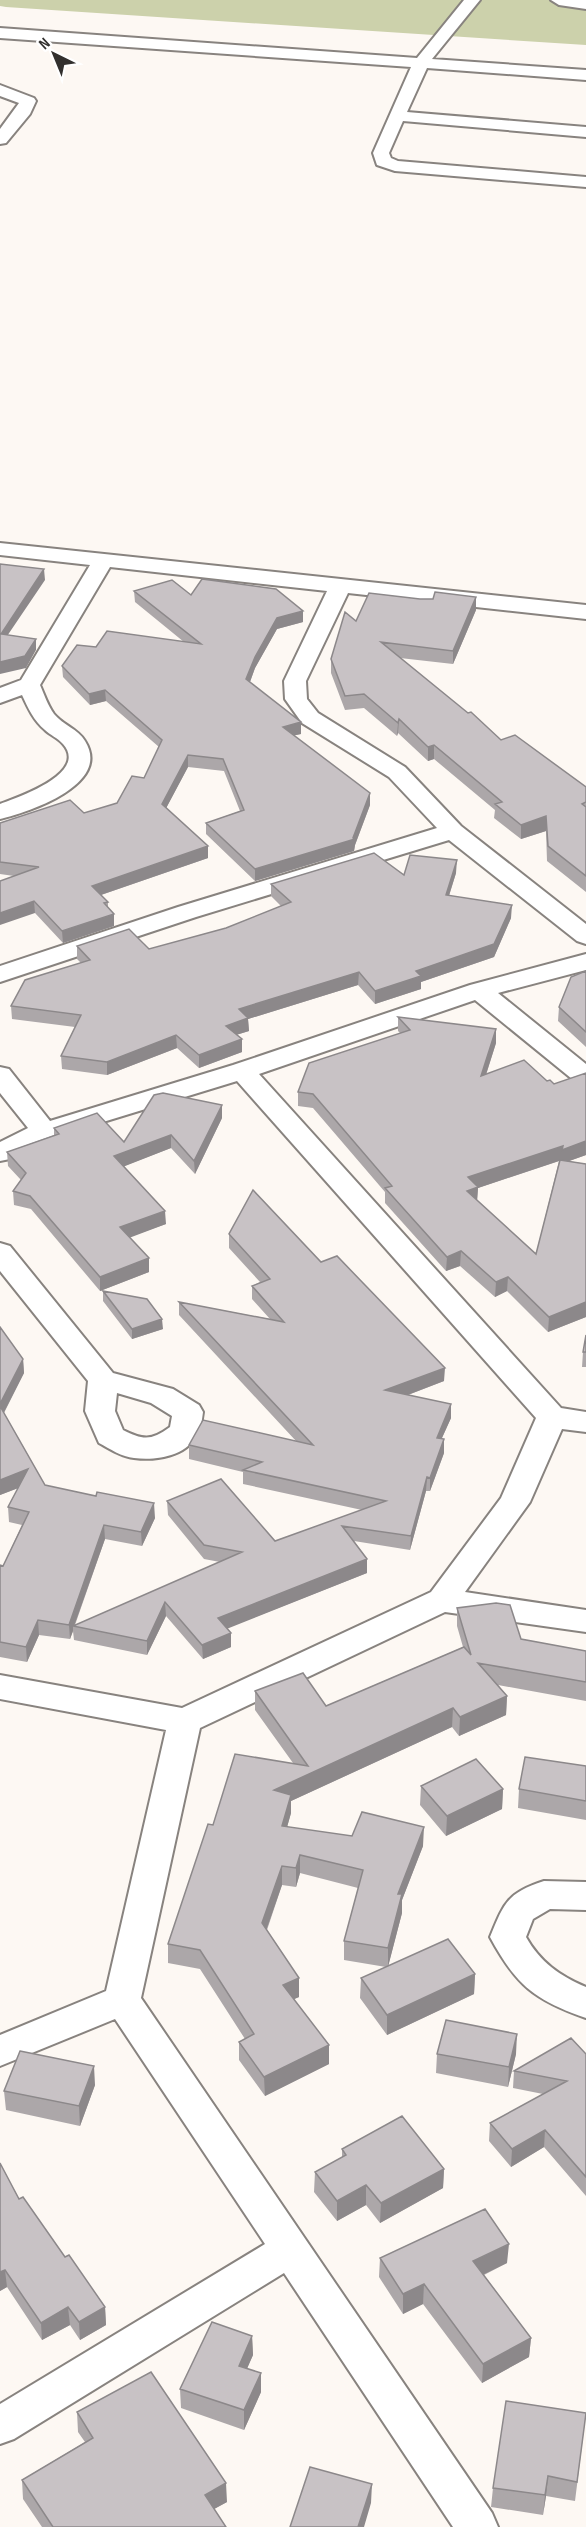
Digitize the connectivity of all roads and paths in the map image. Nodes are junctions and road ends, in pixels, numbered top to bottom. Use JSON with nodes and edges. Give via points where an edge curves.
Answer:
{"nodes":[{"id":1,"x":472,"y":0,"type":"edge"},
{"id":2,"x":559,"y":0,"type":"edge"},
{"id":3,"x":586,"y":4,"type":"edge"},
{"id":4,"x":8,"y":34,"type":"edge"},
{"id":5,"x":5,"y":50,"type":"dead end"},
{"id":6,"x":421,"y":63,"type":"junction"},
{"id":7,"x":586,"y":75,"type":"edge"},
{"id":8,"x":0,"y":90,"type":"edge"},
{"id":9,"x":398,"y":116,"type":"junction"},
{"id":10,"x":586,"y":132,"type":"edge"},
{"id":11,"x":0,"y":139,"type":"edge"},
{"id":12,"x":586,"y":183,"type":"edge"},
{"id":13,"x":0,"y":549,"type":"edge"},
{"id":14,"x":104,"y":559,"type":"junction"},
{"id":15,"x":340,"y":586,"type":"junction"},
{"id":16,"x":586,"y":612,"type":"edge"},
{"id":17,"x":29,"y":686,"type":"junction"},
{"id":18,"x":0,"y":696,"type":"edge"},
{"id":19,"x":0,"y":812,"type":"edge"},
{"id":20,"x":453,"y":831,"type":"junction"},
{"id":21,"x":586,"y":936,"type":"edge"},
{"id":22,"x":586,"y":962,"type":"edge"},
{"id":23,"x":0,"y":974,"type":"edge"},
{"id":24,"x":479,"y":990,"type":"junction"},
{"id":25,"x":242,"y":1071,"type":"junction"},
{"id":26,"x":0,"y":1075,"type":"edge"},
{"id":27,"x":586,"y":1077,"type":"edge"},
{"id":28,"x":44,"y":1131,"type":"junction"},
{"id":29,"x":0,"y":1153,"type":"edge"},
{"id":30,"x":0,"y":1252,"type":"edge"},
{"id":31,"x":103,"y":1380,"type":"dead end"},
{"id":32,"x":552,"y":1417,"type":"junction"},
{"id":33,"x":586,"y":1422,"type":"edge"},
{"id":34,"x":442,"y":1600,"type":"junction"},
{"id":35,"x":586,"y":1621,"type":"edge"},
{"id":36,"x":0,"y":1687,"type":"edge"},
{"id":37,"x":185,"y":1721,"type":"junction"},
{"id":38,"x":586,"y":1896,"type":"edge"},
{"id":39,"x":122,"y":2000,"type":"junction"},
{"id":40,"x":586,"y":2004,"type":"edge"},
{"id":41,"x":0,"y":2051,"type":"edge"},
{"id":42,"x":288,"y":2250,"type":"junction"},
{"id":43,"x":0,"y":2426,"type":"edge"},
{"id":44,"x":477,"y":2527,"type":"edge"}],
"edges":[{"from":1,"to":6,"type":"street"},
{"from":2,"to":3,"type":"street"},
{"from":4,"to":5,"type":"street"},
{"from":4,"to":6,"type":"street"},
{"from":6,"to":7,"type":"street"},
{"from":6,"to":9,"type":"street"},
{"from":8,"to":11,"type":"street","via":[[28,101]]},
{"from":9,"to":10,"type":"street"},
{"from":9,"to":12,"type":"street","via":[[381,153],[383,161],[395,166]]},
{"from":13,"to":14,"type":"street"},
{"from":14,"to":15,"type":"street"},
{"from":14,"to":17,"type":"street"},
{"from":15,"to":16,"type":"street"},
{"from":15,"to":20,"type":"street","via":[[295,681],[296,699],[310,718],[397,772]]},
{"from":17,"to":18,"type":"street"},
{"from":17,"to":19,"type":"street","via":[[46,718],[76,744],[81,759],[75,775],[51,791]]},
{"from":20,"to":21,"type":"street"},
{"from":20,"to":23,"type":"street"},
{"from":22,"to":24,"type":"street"},
{"from":24,"to":25,"type":"street"},
{"from":24,"to":27,"type":"street"},
{"from":25,"to":28,"type":"street"},
{"from":25,"to":32,"type":"street"},
{"from":26,"to":28,"type":"street"},
{"from":28,"to":29,"type":"street"},
{"from":30,"to":31,"type":"street"},
{"from":32,"to":33,"type":"street"},
{"from":32,"to":34,"type":"street","via":[[514,1502]]},
{"from":34,"to":35,"type":"street"},
{"from":34,"to":37,"type":"street"},
{"from":36,"to":37,"type":"street"},
{"from":37,"to":39,"type":"street"},
{"from":38,"to":40,"type":"street","via":[[544,1895],[519,1910],[508,1937],[520,1962],[543,1982]]},
{"from":39,"to":41,"type":"street"},
{"from":39,"to":42,"type":"street"},
{"from":42,"to":43,"type":"street"},
{"from":42,"to":44,"type":"street"}]}
